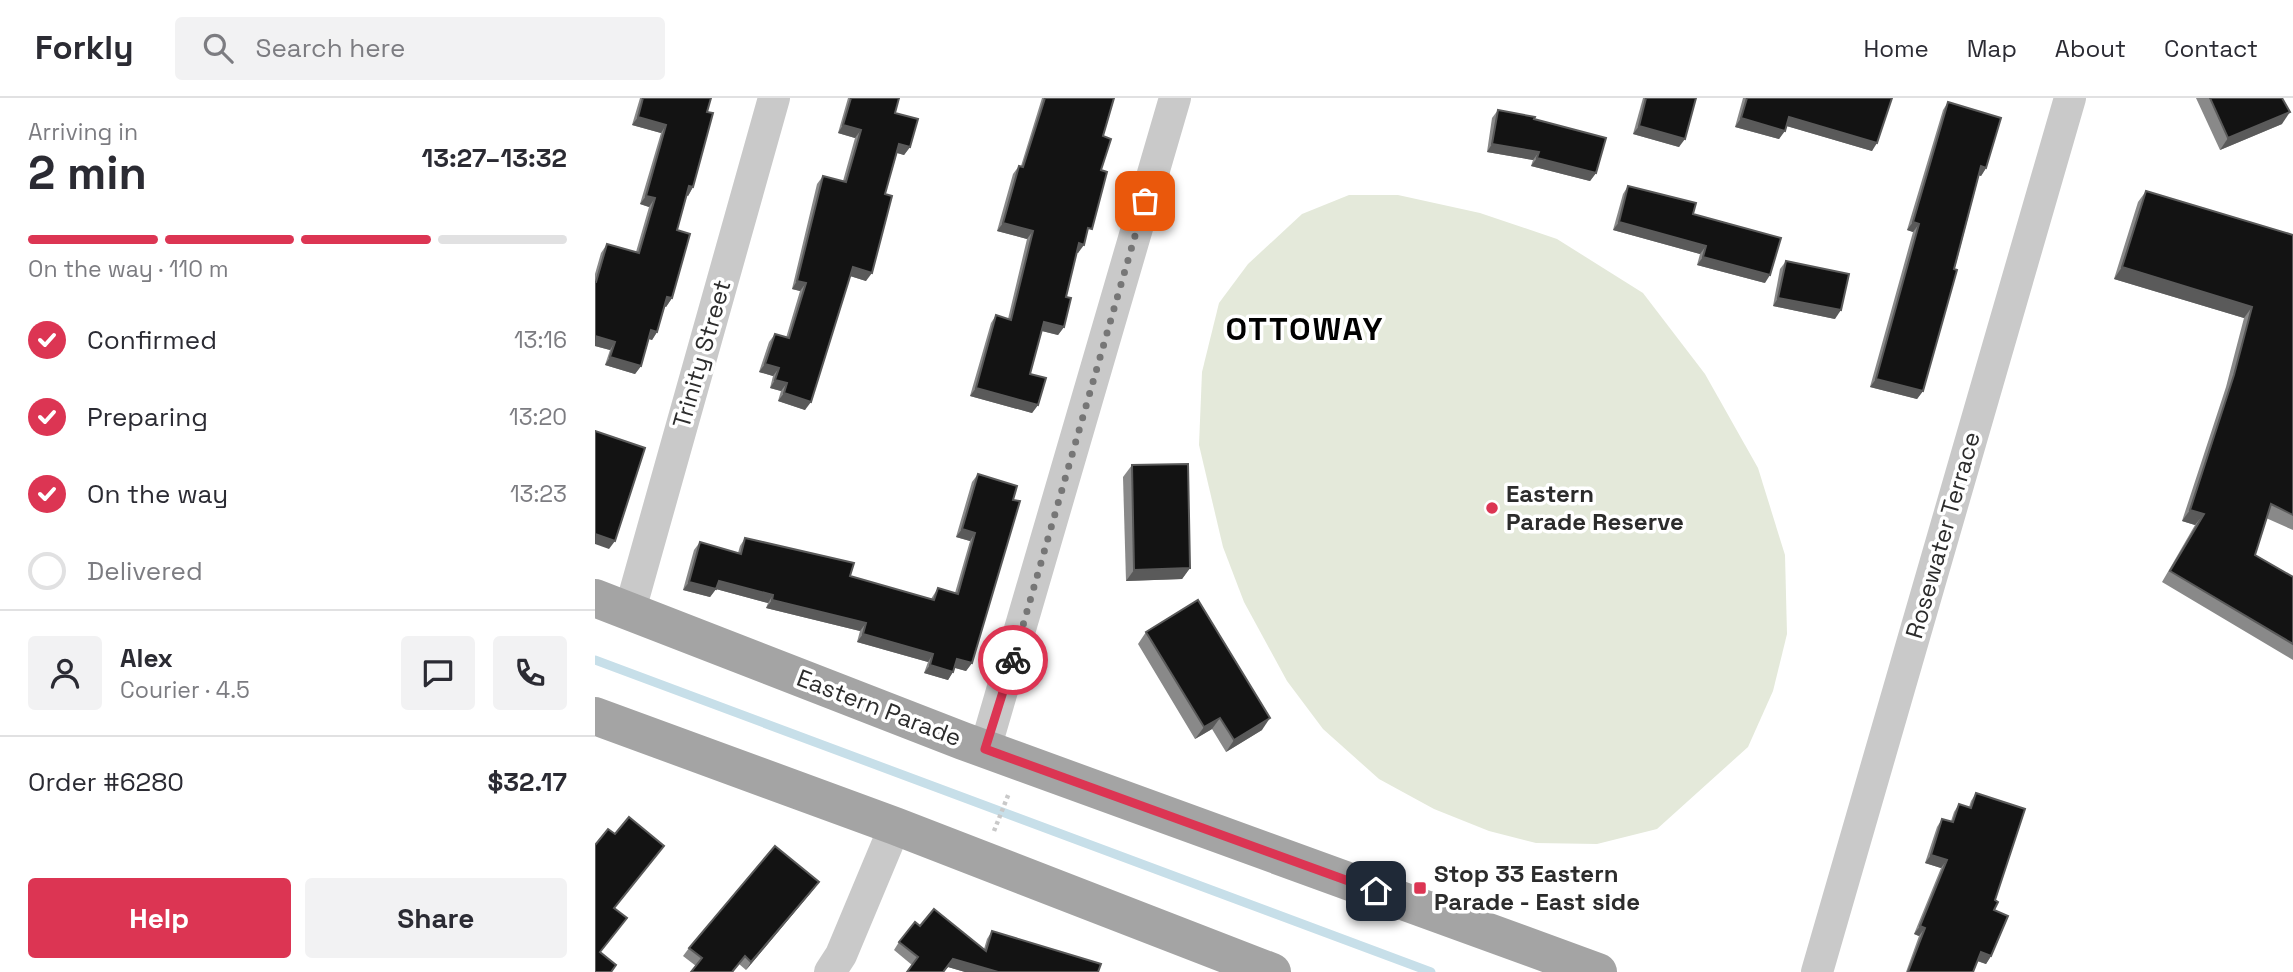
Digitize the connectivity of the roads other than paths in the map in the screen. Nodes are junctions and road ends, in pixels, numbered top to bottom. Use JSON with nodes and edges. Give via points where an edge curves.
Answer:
{"nodes":[{"id":1,"x":774,"y":98,"type":"edge"},
{"id":2,"x":1175,"y":98,"type":"edge"},
{"id":3,"x":2070,"y":98,"type":"edge"},
{"id":4,"x":613,"y":604,"type":"edge"},
{"id":5,"x":595,"y":716,"type":"edge"},
{"id":6,"x":985,"y":749,"type":"junction"},
{"id":7,"x":895,"y":826,"type":"junction"},
{"id":8,"x":1257,"y":969,"type":"edge"},
{"id":9,"x":830,"y":972,"type":"edge"},
{"id":10,"x":1598,"y":972,"type":"edge"},
{"id":11,"x":1817,"y":972,"type":"edge"}],
"edges":[{"from":1,"to":4,"type":"street","name":"Trinity Street"},
{"from":2,"to":6,"type":"street"},
{"from":3,"to":11,"type":"street","name":"Rosewater Terrace"},
{"from":4,"to":6,"type":"main road","name":"Eastern Parade"},
{"from":5,"to":7,"type":"main road"},
{"from":6,"to":10,"type":"main road","name":"Eastern Parade"},
{"from":7,"to":8,"type":"main road"},
{"from":7,"to":9,"type":"street"}]}
